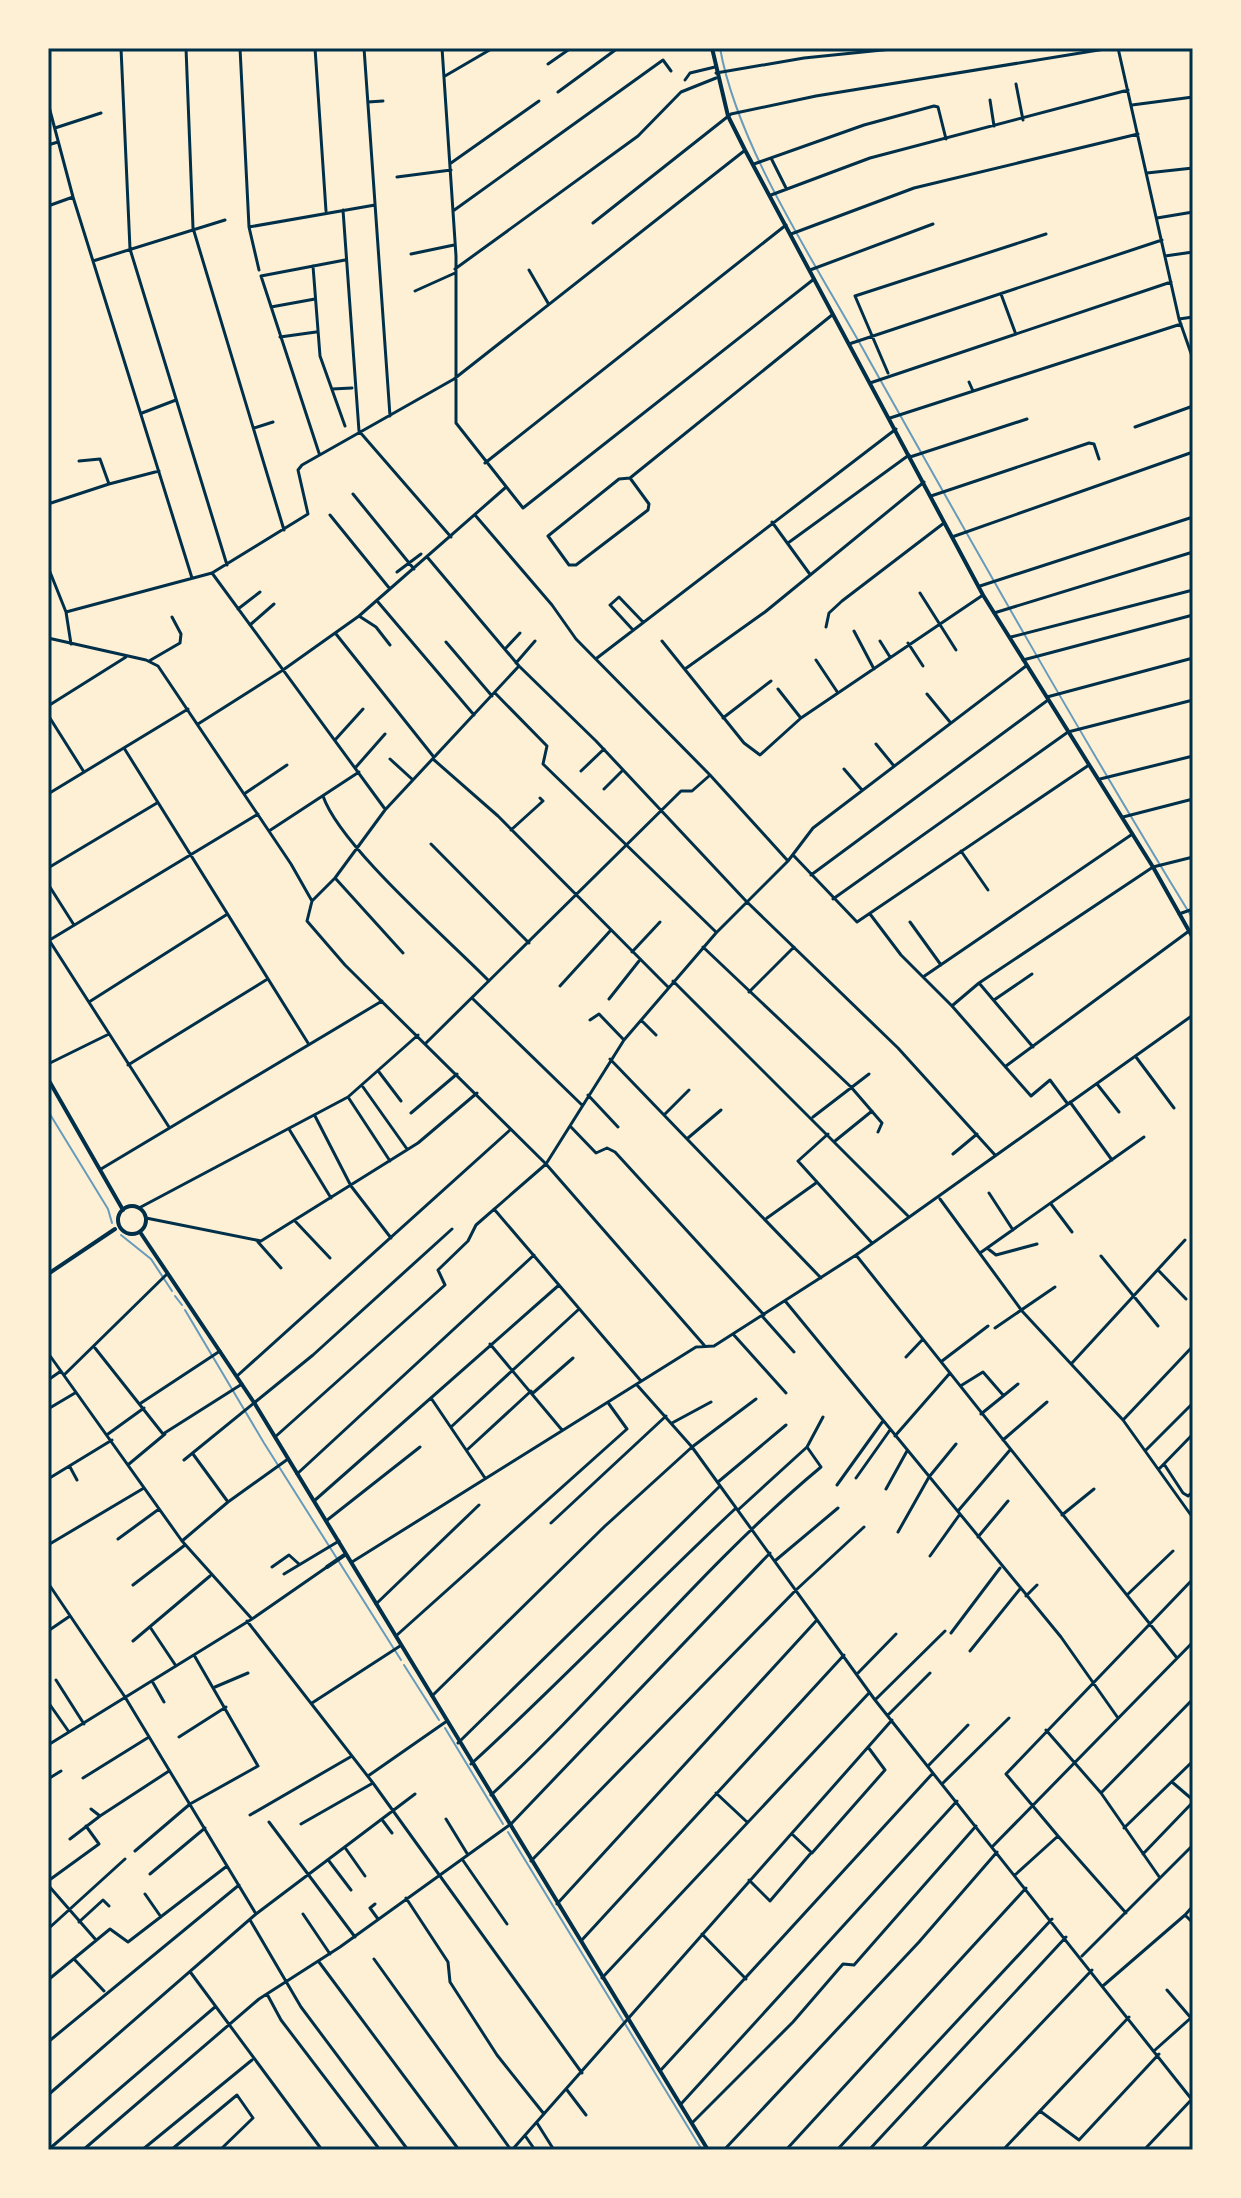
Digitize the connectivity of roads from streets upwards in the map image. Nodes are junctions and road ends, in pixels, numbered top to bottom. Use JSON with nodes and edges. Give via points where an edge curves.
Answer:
{"nodes":[{"id":1,"x":121,"y":48,"type":"edge"},
{"id":2,"x":186,"y":48,"type":"edge"},
{"id":3,"x":240,"y":48,"type":"edge"},
{"id":4,"x":315,"y":48,"type":"edge"},
{"id":5,"x":364,"y":48,"type":"edge"},
{"id":6,"x":442,"y":48,"type":"edge"},
{"id":7,"x":493,"y":48,"type":"edge"},
{"id":8,"x":571,"y":48,"type":"edge"},
{"id":9,"x":618,"y":48,"type":"edge"},
{"id":10,"x":712,"y":48,"type":"edge"},
{"id":11,"x":902,"y":48,"type":"edge"},
{"id":12,"x":1111,"y":48,"type":"edge"},
{"id":13,"x":1118,"y":48,"type":"edge"},
{"id":14,"x":548,"y":64,"type":"dead end"},
{"id":15,"x":671,"y":71,"type":"dead end"},
{"id":16,"x":716,"y":72,"type":"junction"},
{"id":17,"x":445,"y":76,"type":"junction"},
{"id":18,"x":685,"y":80,"type":"dead end"},
{"id":19,"x":1016,"y":84,"type":"dead end"},
{"id":20,"x":1128,"y":90,"type":"junction"},
{"id":21,"x":558,"y":92,"type":"dead end"},
{"id":22,"x":1193,"y":97,"type":"edge"},
{"id":23,"x":990,"y":100,"type":"dead end"},
{"id":24,"x":383,"y":101,"type":"dead end"},
{"id":25,"x":539,"y":101,"type":"dead end"},
{"id":26,"x":368,"y":102,"type":"junction"},
{"id":27,"x":48,"y":103,"type":"edge"},
{"id":28,"x":1132,"y":105,"type":"junction"},
{"id":29,"x":101,"y":113,"type":"dead end"},
{"id":30,"x":730,"y":115,"type":"junction"},
{"id":31,"x":1023,"y":120,"type":"junction"},
{"id":32,"x":994,"y":126,"type":"junction"},
{"id":33,"x":55,"y":128,"type":"junction"},
{"id":34,"x":1138,"y":134,"type":"junction"},
{"id":35,"x":946,"y":139,"type":"junction"},
{"id":36,"x":58,"y":142,"type":"junction"},
{"id":37,"x":48,"y":145,"type":"edge"},
{"id":38,"x":745,"y":150,"type":"junction"},
{"id":39,"x":769,"y":158,"type":"junction"},
{"id":40,"x":451,"y":163,"type":"junction"},
{"id":41,"x":756,"y":163,"type":"junction"},
{"id":42,"x":1193,"y":168,"type":"edge"},
{"id":43,"x":451,"y":170,"type":"junction"},
{"id":44,"x":1147,"y":173,"type":"junction"},
{"id":45,"x":397,"y":177,"type":"dead end"},
{"id":46,"x":785,"y":189,"type":"junction"},
{"id":47,"x":773,"y":194,"type":"junction"},
{"id":48,"x":73,"y":197,"type":"junction"},
{"id":49,"x":375,"y":205,"type":"junction"},
{"id":50,"x":48,"y":206,"type":"edge"},
{"id":51,"x":343,"y":210,"type":"junction"},
{"id":52,"x":326,"y":211,"type":"junction"},
{"id":53,"x":453,"y":211,"type":"junction"},
{"id":54,"x":1193,"y":212,"type":"edge"},
{"id":55,"x":1157,"y":218,"type":"junction"},
{"id":56,"x":225,"y":220,"type":"dead end"},
{"id":57,"x":593,"y":223,"type":"dead end"},
{"id":58,"x":933,"y":224,"type":"dead end"},
{"id":59,"x":786,"y":225,"type":"junction"},
{"id":60,"x":249,"y":227,"type":"junction"},
{"id":61,"x":193,"y":228,"type":"junction"},
{"id":62,"x":793,"y":233,"type":"junction"},
{"id":63,"x":1046,"y":234,"type":"dead end"},
{"id":64,"x":1162,"y":240,"type":"junction"},
{"id":65,"x":454,"y":245,"type":"junction"},
{"id":66,"x":130,"y":249,"type":"junction"},
{"id":67,"x":1193,"y":252,"type":"edge"},
{"id":68,"x":411,"y":254,"type":"dead end"},
{"id":69,"x":1165,"y":256,"type":"junction"},
{"id":70,"x":345,"y":260,"type":"junction"},
{"id":71,"x":93,"y":261,"type":"junction"},
{"id":72,"x":313,"y":266,"type":"junction"},
{"id":73,"x":812,"y":269,"type":"junction"},
{"id":74,"x":259,"y":270,"type":"dead end"},
{"id":75,"x":529,"y":270,"type":"dead end"},
{"id":76,"x":455,"y":271,"type":"junction"},
{"id":77,"x":814,"y":279,"type":"junction"},
{"id":78,"x":1171,"y":282,"type":"junction"},
{"id":79,"x":415,"y":291,"type":"dead end"},
{"id":80,"x":1001,"y":294,"type":"junction"},
{"id":81,"x":315,"y":299,"type":"junction"},
{"id":82,"x":548,"y":303,"type":"junction"},
{"id":83,"x":271,"y":307,"type":"junction"},
{"id":84,"x":832,"y":315,"type":"junction"},
{"id":85,"x":1193,"y":317,"type":"edge"},
{"id":86,"x":1180,"y":322,"type":"junction"},
{"id":87,"x":316,"y":332,"type":"junction"},
{"id":88,"x":1015,"y":332,"type":"junction"},
{"id":89,"x":871,"y":336,"type":"junction"},
{"id":90,"x":280,"y":337,"type":"junction"},
{"id":91,"x":851,"y":344,"type":"junction"},
{"id":92,"x":1193,"y":359,"type":"edge"},
{"id":93,"x":888,"y":375,"type":"junction"},
{"id":94,"x":454,"y":379,"type":"junction"},
{"id":95,"x":871,"y":382,"type":"junction"},
{"id":96,"x":969,"y":382,"type":"dead end"},
{"id":97,"x":354,"y":388,"type":"junction"},
{"id":98,"x":332,"y":389,"type":"junction"},
{"id":99,"x":973,"y":391,"type":"junction"},
{"id":100,"x":176,"y":400,"type":"junction"},
{"id":101,"x":1193,"y":406,"type":"edge"},
{"id":102,"x":142,"y":413,"type":"junction"},
{"id":103,"x":390,"y":416,"type":"junction"},
{"id":104,"x":892,"y":418,"type":"junction"},
{"id":105,"x":1027,"y":419,"type":"dead end"},
{"id":106,"x":273,"y":422,"type":"dead end"},
{"id":107,"x":345,"y":426,"type":"dead end"},
{"id":108,"x":1135,"y":427,"type":"dead end"},
{"id":109,"x":254,"y":428,"type":"junction"},
{"id":110,"x":896,"y":429,"type":"junction"},
{"id":111,"x":359,"y":431,"type":"junction"},
{"id":112,"x":1193,"y":452,"type":"edge"},
{"id":113,"x":319,"y":453,"type":"junction"},
{"id":114,"x":911,"y":455,"type":"junction"},
{"id":115,"x":1099,"y":459,"type":"dead end"},
{"id":116,"x":79,"y":461,"type":"dead end"},
{"id":117,"x":485,"y":463,"type":"junction"},
{"id":118,"x":159,"y":471,"type":"junction"},
{"id":119,"x":630,"y":478,"type":"junction"},
{"id":120,"x":924,"y":482,"type":"junction"},
{"id":121,"x":109,"y":484,"type":"junction"},
{"id":122,"x":505,"y":488,"type":"junction"},
{"id":123,"x":353,"y":494,"type":"dead end"},
{"id":124,"x":934,"y":495,"type":"junction"},
{"id":125,"x":48,"y":504,"type":"edge"},
{"id":126,"x":330,"y":515,"type":"dead end"},
{"id":127,"x":475,"y":515,"type":"junction"},
{"id":128,"x":1193,"y":517,"type":"edge"},
{"id":129,"x":772,"y":522,"type":"junction"},
{"id":130,"x":944,"y":522,"type":"junction"},
{"id":131,"x":284,"y":530,"type":"junction"},
{"id":132,"x":954,"y":536,"type":"junction"},
{"id":133,"x":451,"y":537,"type":"junction"},
{"id":134,"x":788,"y":543,"type":"junction"},
{"id":135,"x":1193,"y":552,"type":"edge"},
{"id":136,"x":421,"y":554,"type":"dead end"},
{"id":137,"x":428,"y":558,"type":"junction"},
{"id":138,"x":409,"y":563,"type":"junction"},
{"id":139,"x":227,"y":565,"type":"junction"},
{"id":140,"x":48,"y":567,"type":"edge"},
{"id":141,"x":414,"y":570,"type":"junction"},
{"id":142,"x":397,"y":572,"type":"dead end"},
{"id":143,"x":212,"y":573,"type":"junction"},
{"id":144,"x":809,"y":573,"type":"junction"},
{"id":145,"x":192,"y":579,"type":"junction"},
{"id":146,"x":981,"y":586,"type":"junction"},
{"id":147,"x":390,"y":589,"type":"junction"},
{"id":148,"x":1193,"y":590,"type":"edge"},
{"id":149,"x":260,"y":592,"type":"dead end"},
{"id":150,"x":920,"y":593,"type":"dead end"},
{"id":151,"x":983,"y":595,"type":"junction"},
{"id":152,"x":378,"y":601,"type":"junction"},
{"id":153,"x":274,"y":604,"type":"dead end"},
{"id":154,"x":238,"y":609,"type":"junction"},
{"id":155,"x":66,"y":612,"type":"junction"},
{"id":156,"x":996,"y":612,"type":"junction"},
{"id":157,"x":1193,"y":615,"type":"edge"},
{"id":158,"x":359,"y":616,"type":"junction"},
{"id":159,"x":172,"y":617,"type":"dead end"},
{"id":160,"x":643,"y":623,"type":"junction"},
{"id":161,"x":939,"y":624,"type":"junction"},
{"id":162,"x":250,"y":625,"type":"junction"},
{"id":163,"x":826,"y":627,"type":"dead end"},
{"id":164,"x":633,"y":630,"type":"junction"},
{"id":165,"x":854,"y":631,"type":"dead end"},
{"id":166,"x":335,"y":633,"type":"junction"},
{"id":167,"x":520,"y":633,"type":"dead end"},
{"id":168,"x":48,"y":638,"type":"edge"},
{"id":169,"x":1008,"y":638,"type":"junction"},
{"id":170,"x":535,"y":641,"type":"dead end"},
{"id":171,"x":662,"y":641,"type":"dead end"},
{"id":172,"x":880,"y":641,"type":"dead end"},
{"id":173,"x":446,"y":642,"type":"dead end"},
{"id":174,"x":908,"y":643,"type":"junction"},
{"id":175,"x":71,"y":644,"type":"junction"},
{"id":176,"x":390,"y":645,"type":"dead end"},
{"id":177,"x":505,"y":649,"type":"junction"},
{"id":178,"x":956,"y":650,"type":"dead end"},
{"id":179,"x":126,"y":656,"type":"junction"},
{"id":180,"x":890,"y":657,"type":"junction"},
{"id":181,"x":597,"y":658,"type":"junction"},
{"id":182,"x":1193,"y":658,"type":"edge"},
{"id":183,"x":816,"y":660,"type":"dead end"},
{"id":184,"x":149,"y":661,"type":"junction"},
{"id":185,"x":1022,"y":661,"type":"junction"},
{"id":186,"x":518,"y":664,"type":"junction"},
{"id":187,"x":923,"y":666,"type":"dead end"},
{"id":188,"x":1026,"y":666,"type":"junction"},
{"id":189,"x":874,"y":669,"type":"junction"},
{"id":190,"x":283,"y":670,"type":"junction"},
{"id":191,"x":685,"y":670,"type":"junction"},
{"id":192,"x":771,"y":681,"type":"dead end"},
{"id":193,"x":778,"y":689,"type":"dead end"},
{"id":194,"x":838,"y":693,"type":"junction"},
{"id":195,"x":494,"y":694,"type":"junction"},
{"id":196,"x":927,"y":694,"type":"dead end"},
{"id":197,"x":1049,"y":697,"type":"junction"},
{"id":198,"x":1193,"y":700,"type":"edge"},
{"id":199,"x":48,"y":706,"type":"edge"},
{"id":200,"x":188,"y":709,"type":"junction"},
{"id":201,"x":363,"y":709,"type":"dead end"},
{"id":202,"x":48,"y":715,"type":"edge"},
{"id":203,"x":474,"y":715,"type":"junction"},
{"id":204,"x":723,"y":718,"type":"junction"},
{"id":205,"x":801,"y":718,"type":"junction"},
{"id":206,"x":950,"y":723,"type":"junction"},
{"id":207,"x":198,"y":724,"type":"junction"},
{"id":208,"x":1071,"y":731,"type":"junction"},
{"id":209,"x":385,"y":734,"type":"dead end"},
{"id":210,"x":335,"y":740,"type":"junction"},
{"id":211,"x":876,"y":744,"type":"dead end"},
{"id":212,"x":124,"y":748,"type":"junction"},
{"id":213,"x":604,"y":749,"type":"junction"},
{"id":214,"x":1193,"y":756,"type":"edge"},
{"id":215,"x":433,"y":757,"type":"junction"},
{"id":216,"x":390,"y":759,"type":"dead end"},
{"id":217,"x":287,"y":765,"type":"dead end"},
{"id":218,"x":1089,"y":765,"type":"junction"},
{"id":219,"x":894,"y":766,"type":"junction"},
{"id":220,"x":356,"y":767,"type":"junction"},
{"id":221,"x":844,"y":769,"type":"dead end"},
{"id":222,"x":623,"y":770,"type":"junction"},
{"id":223,"x":581,"y":771,"type":"dead end"},
{"id":224,"x":84,"y":772,"type":"junction"},
{"id":225,"x":359,"y":772,"type":"junction"},
{"id":226,"x":710,"y":775,"type":"junction"},
{"id":227,"x":1100,"y":778,"type":"junction"},
{"id":228,"x":413,"y":780,"type":"junction"},
{"id":229,"x":604,"y":789,"type":"dead end"},
{"id":230,"x":862,"y":790,"type":"junction"},
{"id":231,"x":48,"y":794,"type":"edge"},
{"id":232,"x":244,"y":794,"type":"junction"},
{"id":233,"x":323,"y":796,"type":"junction"},
{"id":234,"x":540,"y":798,"type":"dead end"},
{"id":235,"x":1193,"y":799,"type":"edge"},
{"id":236,"x":157,"y":803,"type":"junction"},
{"id":237,"x":385,"y":810,"type":"junction"},
{"id":238,"x":661,"y":811,"type":"junction"},
{"id":239,"x":258,"y":814,"type":"junction"},
{"id":240,"x":1122,"y":818,"type":"junction"},
{"id":241,"x":511,"y":830,"type":"junction"},
{"id":242,"x":269,"y":831,"type":"junction"},
{"id":243,"x":1131,"y":835,"type":"junction"},
{"id":244,"x":627,"y":843,"type":"junction"},
{"id":245,"x":431,"y":844,"type":"dead end"},
{"id":246,"x":357,"y":848,"type":"junction"},
{"id":247,"x":961,"y":851,"type":"junction"},
{"id":248,"x":191,"y":854,"type":"junction"},
{"id":249,"x":793,"y":855,"type":"junction"},
{"id":250,"x":1193,"y":857,"type":"edge"},
{"id":251,"x":788,"y":861,"type":"junction"},
{"id":252,"x":1155,"y":866,"type":"junction"},
{"id":253,"x":48,"y":868,"type":"edge"},
{"id":254,"x":811,"y":875,"type":"junction"},
{"id":255,"x":335,"y":878,"type":"junction"},
{"id":256,"x":48,"y":884,"type":"edge"},
{"id":257,"x":988,"y":890,"type":"dead end"},
{"id":258,"x":576,"y":895,"type":"junction"},
{"id":259,"x":833,"y":899,"type":"junction"},
{"id":260,"x":312,"y":901,"type":"junction"},
{"id":261,"x":746,"y":901,"type":"junction"},
{"id":262,"x":1193,"y":909,"type":"edge"},
{"id":263,"x":1181,"y":913,"type":"junction"},
{"id":264,"x":870,"y":914,"type":"junction"},
{"id":265,"x":226,"y":915,"type":"junction"},
{"id":266,"x":660,"y":922,"type":"dead end"},
{"id":267,"x":910,"y":922,"type":"dead end"},
{"id":268,"x":74,"y":925,"type":"junction"},
{"id":269,"x":611,"y":930,"type":"junction"},
{"id":270,"x":1189,"y":931,"type":"junction"},
{"id":271,"x":716,"y":933,"type":"junction"},
{"id":272,"x":1193,"y":938,"type":"edge"},
{"id":273,"x":48,"y":940,"type":"edge"},
{"id":274,"x":529,"y":943,"type":"junction"},
{"id":275,"x":703,"y":947,"type":"junction"},
{"id":276,"x":794,"y":947,"type":"junction"},
{"id":277,"x":632,"y":952,"type":"junction"},
{"id":278,"x":403,"y":953,"type":"dead end"},
{"id":279,"x":640,"y":960,"type":"junction"},
{"id":280,"x":941,"y":965,"type":"junction"},
{"id":281,"x":1032,"y":974,"type":"dead end"},
{"id":282,"x":923,"y":977,"type":"junction"},
{"id":283,"x":266,"y":980,"type":"junction"},
{"id":284,"x":489,"y":981,"type":"junction"},
{"id":285,"x":673,"y":981,"type":"junction"},
{"id":286,"x":979,"y":983,"type":"junction"},
{"id":287,"x":560,"y":986,"type":"dead end"},
{"id":288,"x":668,"y":987,"type":"junction"},
{"id":289,"x":749,"y":992,"type":"junction"},
{"id":290,"x":472,"y":998,"type":"junction"},
{"id":291,"x":609,"y":999,"type":"dead end"},
{"id":292,"x":382,"y":1000,"type":"junction"},
{"id":293,"x":994,"y":1000,"type":"junction"},
{"id":294,"x":89,"y":1002,"type":"junction"},
{"id":295,"x":952,"y":1006,"type":"junction"},
{"id":296,"x":1193,"y":1015,"type":"edge"},
{"id":297,"x":590,"y":1020,"type":"dead end"},
{"id":298,"x":641,"y":1020,"type":"junction"},
{"id":299,"x":109,"y":1034,"type":"junction"},
{"id":300,"x":418,"y":1035,"type":"junction"},
{"id":301,"x":656,"y":1035,"type":"dead end"},
{"id":302,"x":624,"y":1040,"type":"junction"},
{"id":303,"x":308,"y":1043,"type":"junction"},
{"id":304,"x":426,"y":1043,"type":"junction"},
{"id":305,"x":1033,"y":1047,"type":"junction"},
{"id":306,"x":1136,"y":1057,"type":"junction"},
{"id":307,"x":610,"y":1059,"type":"junction"},
{"id":308,"x":48,"y":1064,"type":"edge"},
{"id":309,"x":128,"y":1065,"type":"junction"},
{"id":310,"x":1006,"y":1066,"type":"junction"},
{"id":311,"x":379,"y":1072,"type":"junction"},
{"id":312,"x":457,"y":1074,"type":"junction"},
{"id":313,"x":869,"y":1074,"type":"dead end"},
{"id":314,"x":48,"y":1079,"type":"edge"},
{"id":315,"x":1097,"y":1084,"type":"junction"},
{"id":316,"x":363,"y":1087,"type":"junction"},
{"id":317,"x":851,"y":1087,"type":"junction"},
{"id":318,"x":689,"y":1090,"type":"dead end"},
{"id":319,"x":477,"y":1093,"type":"junction"},
{"id":320,"x":588,"y":1095,"type":"junction"},
{"id":321,"x":348,"y":1097,"type":"junction"},
{"id":322,"x":401,"y":1101,"type":"dead end"},
{"id":323,"x":1069,"y":1103,"type":"junction"},
{"id":324,"x":582,"y":1105,"type":"junction"},
{"id":325,"x":1174,"y":1108,"type":"dead end"},
{"id":326,"x":721,"y":1110,"type":"dead end"},
{"id":327,"x":872,"y":1111,"type":"junction"},
{"id":328,"x":1119,"y":1112,"type":"dead end"},
{"id":329,"x":411,"y":1113,"type":"dead end"},
{"id":330,"x":314,"y":1114,"type":"junction"},
{"id":331,"x":665,"y":1114,"type":"junction"},
{"id":332,"x":813,"y":1117,"type":"junction"},
{"id":333,"x":570,"y":1126,"type":"junction"},
{"id":334,"x":169,"y":1127,"type":"junction"},
{"id":335,"x":289,"y":1127,"type":"junction"},
{"id":336,"x":618,"y":1127,"type":"dead end"},
{"id":337,"x":512,"y":1129,"type":"junction"},
{"id":338,"x":878,"y":1132,"type":"dead end"},
{"id":339,"x":828,"y":1134,"type":"junction"},
{"id":340,"x":977,"y":1134,"type":"junction"},
{"id":341,"x":1144,"y":1137,"type":"dead end"},
{"id":342,"x":688,"y":1138,"type":"junction"},
{"id":343,"x":834,"y":1141,"type":"junction"},
{"id":344,"x":407,"y":1150,"type":"junction"},
{"id":345,"x":953,"y":1154,"type":"dead end"},
{"id":346,"x":995,"y":1155,"type":"junction"},
{"id":347,"x":1112,"y":1160,"type":"junction"},
{"id":348,"x":390,"y":1161,"type":"junction"},
{"id":349,"x":546,"y":1164,"type":"junction"},
{"id":350,"x":101,"y":1169,"type":"junction"},
{"id":351,"x":816,"y":1183,"type":"junction"},
{"id":352,"x":351,"y":1186,"type":"junction"},
{"id":353,"x":989,"y":1193,"type":"dead end"},
{"id":354,"x":331,"y":1198,"type":"junction"},
{"id":355,"x":939,"y":1198,"type":"junction"},
{"id":356,"x":1051,"y":1204,"type":"junction"},
{"id":357,"x":123,"y":1207,"type":"junction"},
{"id":358,"x":140,"y":1209,"type":"junction"},
{"id":359,"x":494,"y":1209,"type":"junction"},
{"id":360,"x":767,"y":1218,"type":"junction"},
{"id":361,"x":909,"y":1218,"type":"junction"},
{"id":362,"x":148,"y":1219,"type":"junction"},
{"id":363,"x":295,"y":1221,"type":"junction"},
{"id":364,"x":118,"y":1227,"type":"junction"},
{"id":365,"x":452,"y":1229,"type":"dead end"},
{"id":366,"x":1013,"y":1230,"type":"junction"},
{"id":367,"x":1072,"y":1232,"type":"dead end"},
{"id":368,"x":140,"y":1234,"type":"junction"},
{"id":369,"x":391,"y":1238,"type":"junction"},
{"id":370,"x":1185,"y":1240,"type":"dead end"},
{"id":371,"x":258,"y":1242,"type":"junction"},
{"id":372,"x":872,"y":1243,"type":"junction"},
{"id":373,"x":1037,"y":1244,"type":"dead end"},
{"id":374,"x":987,"y":1248,"type":"junction"},
{"id":375,"x":980,"y":1253,"type":"junction"},
{"id":376,"x":534,"y":1255,"type":"junction"},
{"id":377,"x":856,"y":1255,"type":"junction"},
{"id":378,"x":1101,"y":1256,"type":"dead end"},
{"id":379,"x":330,"y":1258,"type":"dead end"},
{"id":380,"x":281,"y":1268,"type":"dead end"},
{"id":381,"x":1158,"y":1270,"type":"junction"},
{"id":382,"x":48,"y":1274,"type":"edge"},
{"id":383,"x":167,"y":1274,"type":"junction"},
{"id":384,"x":821,"y":1278,"type":"junction"},
{"id":385,"x":559,"y":1285,"type":"junction"},
{"id":386,"x":1055,"y":1287,"type":"dead end"},
{"id":387,"x":1134,"y":1296,"type":"junction"},
{"id":388,"x":1186,"y":1299,"type":"dead end"},
{"id":389,"x":786,"y":1301,"type":"junction"},
{"id":390,"x":579,"y":1309,"type":"junction"},
{"id":391,"x":1022,"y":1311,"type":"junction"},
{"id":392,"x":763,"y":1315,"type":"junction"},
{"id":393,"x":988,"y":1326,"type":"dead end"},
{"id":394,"x":1158,"y":1326,"type":"dead end"},
{"id":395,"x":995,"y":1328,"type":"dead end"},
{"id":396,"x":733,"y":1334,"type":"junction"},
{"id":397,"x":923,"y":1339,"type":"junction"},
{"id":398,"x":490,"y":1344,"type":"junction"},
{"id":399,"x":704,"y":1346,"type":"junction"},
{"id":400,"x":1193,"y":1346,"type":"edge"},
{"id":401,"x":95,"y":1348,"type":"junction"},
{"id":402,"x":220,"y":1351,"type":"junction"},
{"id":403,"x":794,"y":1352,"type":"dead end"},
{"id":404,"x":48,"y":1353,"type":"edge"},
{"id":405,"x":906,"y":1357,"type":"dead end"},
{"id":406,"x":573,"y":1358,"type":"dead end"},
{"id":407,"x":942,"y":1361,"type":"junction"},
{"id":408,"x":1072,"y":1363,"type":"junction"},
{"id":409,"x":513,"y":1370,"type":"junction"},
{"id":410,"x":951,"y":1372,"type":"junction"},
{"id":411,"x":62,"y":1373,"type":"junction"},
{"id":412,"x":237,"y":1376,"type":"junction"},
{"id":413,"x":48,"y":1380,"type":"edge"},
{"id":414,"x":639,"y":1383,"type":"junction"},
{"id":415,"x":241,"y":1384,"type":"junction"},
{"id":416,"x":1018,"y":1384,"type":"dead end"},
{"id":417,"x":961,"y":1386,"type":"junction"},
{"id":418,"x":77,"y":1392,"type":"junction"},
{"id":419,"x":532,"y":1392,"type":"junction"},
{"id":420,"x":786,"y":1393,"type":"dead end"},
{"id":421,"x":1003,"y":1395,"type":"junction"},
{"id":422,"x":430,"y":1397,"type":"junction"},
{"id":423,"x":756,"y":1399,"type":"dead end"},
{"id":424,"x":711,"y":1402,"type":"dead end"},
{"id":425,"x":1047,"y":1402,"type":"dead end"},
{"id":426,"x":608,"y":1403,"type":"junction"},
{"id":427,"x":1192,"y":1404,"type":"edge"},
{"id":428,"x":143,"y":1405,"type":"junction"},
{"id":429,"x":255,"y":1405,"type":"junction"},
{"id":430,"x":48,"y":1409,"type":"edge"},
{"id":431,"x":981,"y":1414,"type":"junction"},
{"id":432,"x":666,"y":1416,"type":"junction"},
{"id":433,"x":823,"y":1417,"type":"dead end"},
{"id":434,"x":1123,"y":1420,"type":"junction"},
{"id":435,"x":883,"y":1421,"type":"junction"},
{"id":436,"x":672,"y":1423,"type":"junction"},
{"id":437,"x":786,"y":1425,"type":"dead end"},
{"id":438,"x":451,"y":1427,"type":"junction"},
{"id":439,"x":562,"y":1430,"type":"junction"},
{"id":440,"x":890,"y":1430,"type":"junction"},
{"id":441,"x":108,"y":1434,"type":"junction"},
{"id":442,"x":165,"y":1434,"type":"junction"},
{"id":443,"x":1193,"y":1434,"type":"edge"},
{"id":444,"x":895,"y":1436,"type":"junction"},
{"id":445,"x":275,"y":1437,"type":"junction"},
{"id":446,"x":112,"y":1440,"type":"junction"},
{"id":447,"x":1003,"y":1440,"type":"junction"},
{"id":448,"x":956,"y":1444,"type":"dead end"},
{"id":449,"x":420,"y":1447,"type":"dead end"},
{"id":450,"x":692,"y":1447,"type":"junction"},
{"id":451,"x":807,"y":1447,"type":"junction"},
{"id":452,"x":467,"y":1450,"type":"junction"},
{"id":453,"x":1010,"y":1450,"type":"junction"},
{"id":454,"x":1146,"y":1450,"type":"junction"},
{"id":455,"x":907,"y":1451,"type":"junction"},
{"id":456,"x":193,"y":1454,"type":"junction"},
{"id":457,"x":287,"y":1459,"type":"junction"},
{"id":458,"x":184,"y":1460,"type":"dead end"},
{"id":459,"x":129,"y":1464,"type":"junction"},
{"id":460,"x":1164,"y":1464,"type":"junction"},
{"id":461,"x":70,"y":1467,"type":"junction"},
{"id":462,"x":1159,"y":1469,"type":"junction"},
{"id":463,"x":297,"y":1474,"type":"junction"},
{"id":464,"x":929,"y":1477,"type":"junction"},
{"id":465,"x":485,"y":1478,"type":"junction"},
{"id":466,"x":856,"y":1478,"type":"dead end"},
{"id":467,"x":48,"y":1479,"type":"edge"},
{"id":468,"x":77,"y":1480,"type":"dead end"},
{"id":469,"x":719,"y":1484,"type":"junction"},
{"id":470,"x":837,"y":1485,"type":"dead end"},
{"id":471,"x":145,"y":1487,"type":"junction"},
{"id":472,"x":886,"y":1489,"type":"dead end"},
{"id":473,"x":1094,"y":1489,"type":"dead end"},
{"id":474,"x":1193,"y":1492,"type":"edge"},
{"id":475,"x":314,"y":1501,"type":"junction"},
{"id":476,"x":1008,"y":1501,"type":"dead end"},
{"id":477,"x":228,"y":1502,"type":"junction"},
{"id":478,"x":479,"y":1505,"type":"dead end"},
{"id":479,"x":838,"y":1508,"type":"dead end"},
{"id":480,"x":159,"y":1509,"type":"junction"},
{"id":481,"x":737,"y":1509,"type":"junction"},
{"id":482,"x":959,"y":1513,"type":"junction"},
{"id":483,"x":1062,"y":1515,"type":"junction"},
{"id":484,"x":1193,"y":1518,"type":"edge"},
{"id":485,"x":326,"y":1521,"type":"junction"},
{"id":486,"x":551,"y":1523,"type":"dead end"},
{"id":487,"x":864,"y":1527,"type":"dead end"},
{"id":488,"x":752,"y":1528,"type":"junction"},
{"id":489,"x":898,"y":1532,"type":"dead end"},
{"id":490,"x":978,"y":1537,"type":"junction"},
{"id":491,"x":118,"y":1539,"type":"dead end"},
{"id":492,"x":338,"y":1541,"type":"junction"},
{"id":493,"x":184,"y":1543,"type":"junction"},
{"id":494,"x":48,"y":1545,"type":"edge"},
{"id":495,"x":1173,"y":1551,"type":"dead end"},
{"id":496,"x":770,"y":1553,"type":"junction"},
{"id":497,"x":347,"y":1554,"type":"junction"},
{"id":498,"x":930,"y":1556,"type":"dead end"},
{"id":499,"x":776,"y":1560,"type":"junction"},
{"id":500,"x":352,"y":1562,"type":"junction"},
{"id":501,"x":299,"y":1564,"type":"junction"},
{"id":502,"x":272,"y":1567,"type":"dead end"},
{"id":503,"x":327,"y":1567,"type":"joint"},
{"id":504,"x":1000,"y":1568,"type":"junction"},
{"id":505,"x":284,"y":1574,"type":"dead end"},
{"id":506,"x":210,"y":1576,"type":"junction"},
{"id":507,"x":1193,"y":1579,"type":"edge"},
{"id":508,"x":48,"y":1583,"type":"edge"},
{"id":509,"x":133,"y":1585,"type":"dead end"},
{"id":510,"x":1037,"y":1585,"type":"dead end"},
{"id":511,"x":1020,"y":1589,"type":"junction"},
{"id":512,"x":796,"y":1590,"type":"junction"},
{"id":513,"x":1127,"y":1595,"type":"junction"},
{"id":514,"x":1026,"y":1596,"type":"junction"},
{"id":515,"x":376,"y":1604,"type":"junction"},
{"id":516,"x":70,"y":1616,"type":"junction"},
{"id":517,"x":252,"y":1619,"type":"junction"},
{"id":518,"x":817,"y":1620,"type":"junction"},
{"id":519,"x":247,"y":1621,"type":"junction"},
{"id":520,"x":1152,"y":1625,"type":"junction"},
{"id":521,"x":150,"y":1627,"type":"junction"},
{"id":522,"x":48,"y":1631,"type":"edge"},
{"id":523,"x":945,"y":1631,"type":"dead end"},
{"id":524,"x":951,"y":1633,"type":"dead end"},
{"id":525,"x":896,"y":1634,"type":"dead end"},
{"id":526,"x":395,"y":1638,"type":"junction"},
{"id":527,"x":133,"y":1641,"type":"dead end"},
{"id":528,"x":1193,"y":1642,"type":"edge"},
{"id":529,"x":400,"y":1646,"type":"junction"},
{"id":530,"x":970,"y":1651,"type":"dead end"},
{"id":531,"x":194,"y":1655,"type":"junction"},
{"id":532,"x":844,"y":1655,"type":"junction"},
{"id":533,"x":1177,"y":1658,"type":"junction"},
{"id":534,"x":176,"y":1666,"type":"junction"},
{"id":535,"x":248,"y":1673,"type":"dead end"},
{"id":536,"x":930,"y":1673,"type":"dead end"},
{"id":537,"x":857,"y":1674,"type":"junction"},
{"id":538,"x":56,"y":1680,"type":"dead end"},
{"id":539,"x":152,"y":1681,"type":"junction"},
{"id":540,"x":1093,"y":1681,"type":"junction"},
{"id":541,"x":215,"y":1687,"type":"junction"},
{"id":542,"x":869,"y":1693,"type":"junction"},
{"id":543,"x":432,"y":1696,"type":"junction"},
{"id":544,"x":125,"y":1697,"type":"junction"},
{"id":545,"x":1193,"y":1699,"type":"edge"},
{"id":546,"x":875,"y":1700,"type":"junction"},
{"id":547,"x":48,"y":1702,"type":"edge"},
{"id":548,"x":164,"y":1702,"type":"dead end"},
{"id":549,"x":312,"y":1703,"type":"junction"},
{"id":550,"x":226,"y":1707,"type":"junction"},
{"id":551,"x":888,"y":1715,"type":"junction"},
{"id":552,"x":1009,"y":1718,"type":"dead end"},
{"id":553,"x":1118,"y":1718,"type":"junction"},
{"id":554,"x":892,"y":1720,"type":"junction"},
{"id":555,"x":447,"y":1721,"type":"junction"},
{"id":556,"x":84,"y":1724,"type":"junction"},
{"id":557,"x":968,"y":1725,"type":"dead end"},
{"id":558,"x":1046,"y":1730,"type":"junction"},
{"id":559,"x":69,"y":1732,"type":"junction"},
{"id":560,"x":149,"y":1737,"type":"junction"},
{"id":561,"x":179,"y":1737,"type":"dead end"},
{"id":562,"x":458,"y":1743,"type":"junction"},
{"id":563,"x":48,"y":1745,"type":"edge"},
{"id":564,"x":868,"y":1747,"type":"junction"},
{"id":565,"x":352,"y":1756,"type":"junction"},
{"id":566,"x":1076,"y":1761,"type":"junction"},
{"id":567,"x":1193,"y":1761,"type":"edge"},
{"id":568,"x":471,"y":1764,"type":"junction"},
{"id":569,"x":928,"y":1766,"type":"junction"},
{"id":570,"x":61,"y":1771,"type":"dead end"},
{"id":571,"x":169,"y":1771,"type":"junction"},
{"id":572,"x":934,"y":1772,"type":"junction"},
{"id":573,"x":368,"y":1777,"type":"junction"},
{"id":574,"x":83,"y":1778,"type":"dead end"},
{"id":575,"x":48,"y":1779,"type":"edge"},
{"id":576,"x":1172,"y":1782,"type":"junction"},
{"id":577,"x":373,"y":1783,"type":"junction"},
{"id":578,"x":943,"y":1783,"type":"junction"},
{"id":579,"x":716,"y":1793,"type":"junction"},
{"id":580,"x":1101,"y":1793,"type":"junction"},
{"id":581,"x":415,"y":1794,"type":"dead end"},
{"id":582,"x":491,"y":1795,"type":"junction"},
{"id":583,"x":957,"y":1801,"type":"junction"},
{"id":584,"x":1193,"y":1801,"type":"edge"},
{"id":585,"x":190,"y":1804,"type":"junction"},
{"id":586,"x":1033,"y":1806,"type":"junction"},
{"id":587,"x":91,"y":1809,"type":"dead end"},
{"id":588,"x":393,"y":1814,"type":"junction"},
{"id":589,"x":250,"y":1815,"type":"dead end"},
{"id":590,"x":100,"y":1816,"type":"junction"},
{"id":591,"x":446,"y":1819,"type":"dead end"},
{"id":592,"x":383,"y":1821,"type":"junction"},
{"id":593,"x":269,"y":1822,"type":"dead end"},
{"id":594,"x":747,"y":1822,"type":"junction"},
{"id":595,"x":301,"y":1824,"type":"dead end"},
{"id":596,"x":511,"y":1824,"type":"junction"},
{"id":597,"x":86,"y":1826,"type":"junction"},
{"id":598,"x":976,"y":1826,"type":"junction"},
{"id":599,"x":205,"y":1828,"type":"junction"},
{"id":600,"x":1124,"y":1828,"type":"junction"},
{"id":601,"x":392,"y":1833,"type":"dead end"},
{"id":602,"x":792,"y":1834,"type":"junction"},
{"id":603,"x":1058,"y":1836,"type":"junction"},
{"id":604,"x":70,"y":1839,"type":"dead end"},
{"id":605,"x":1193,"y":1845,"type":"edge"},
{"id":606,"x":992,"y":1847,"type":"junction"},
{"id":607,"x":346,"y":1849,"type":"junction"},
{"id":608,"x":135,"y":1851,"type":"dead end"},
{"id":609,"x":997,"y":1852,"type":"junction"},
{"id":610,"x":811,"y":1853,"type":"junction"},
{"id":611,"x":1143,"y":1854,"type":"junction"},
{"id":612,"x":468,"y":1855,"type":"junction"},
{"id":613,"x":125,"y":1859,"type":"dead end"},
{"id":614,"x":462,"y":1859,"type":"junction"},
{"id":615,"x":329,"y":1861,"type":"junction"},
{"id":616,"x":531,"y":1861,"type":"junction"},
{"id":617,"x":227,"y":1866,"type":"junction"},
{"id":618,"x":150,"y":1874,"type":"dead end"},
{"id":619,"x":439,"y":1875,"type":"junction"},
{"id":620,"x":1015,"y":1875,"type":"junction"},
{"id":621,"x":306,"y":1876,"type":"junction"},
{"id":622,"x":365,"y":1876,"type":"dead end"},
{"id":623,"x":1160,"y":1878,"type":"junction"},
{"id":624,"x":749,"y":1880,"type":"junction"},
{"id":625,"x":48,"y":1883,"type":"edge"},
{"id":626,"x":239,"y":1885,"type":"junction"},
{"id":627,"x":1026,"y":1888,"type":"junction"},
{"id":628,"x":351,"y":1890,"type":"dead end"},
{"id":629,"x":145,"y":1894,"type":"dead end"},
{"id":630,"x":406,"y":1898,"type":"junction"},
{"id":631,"x":375,"y":1904,"type":"dead end"},
{"id":632,"x":557,"y":1904,"type":"junction"},
{"id":633,"x":109,"y":1906,"type":"dead end"},
{"id":634,"x":1193,"y":1906,"type":"edge"},
{"id":635,"x":69,"y":1911,"type":"junction"},
{"id":636,"x":1126,"y":1913,"type":"junction"},
{"id":637,"x":256,"y":1914,"type":"junction"},
{"id":638,"x":303,"y":1914,"type":"dead end"},
{"id":639,"x":1185,"y":1915,"type":"junction"},
{"id":640,"x":161,"y":1918,"type":"junction"},
{"id":641,"x":378,"y":1919,"type":"junction"},
{"id":642,"x":1052,"y":1919,"type":"junction"},
{"id":643,"x":250,"y":1920,"type":"junction"},
{"id":644,"x":79,"y":1922,"type":"junction"},
{"id":645,"x":1193,"y":1923,"type":"edge"},
{"id":646,"x":507,"y":1924,"type":"dead end"},
{"id":647,"x":48,"y":1929,"type":"edge"},
{"id":648,"x":702,"y":1934,"type":"junction"},
{"id":649,"x":355,"y":1937,"type":"junction"},
{"id":650,"x":1066,"y":1937,"type":"junction"},
{"id":651,"x":97,"y":1941,"type":"junction"},
{"id":652,"x":581,"y":1941,"type":"junction"},
{"id":653,"x":330,"y":1954,"type":"junction"},
{"id":654,"x":1081,"y":1956,"type":"junction"},
{"id":655,"x":74,"y":1959,"type":"junction"},
{"id":656,"x":374,"y":1959,"type":"dead end"},
{"id":657,"x":319,"y":1962,"type":"junction"},
{"id":658,"x":1092,"y":1970,"type":"junction"},
{"id":659,"x":191,"y":1973,"type":"junction"},
{"id":660,"x":602,"y":1978,"type":"junction"},
{"id":661,"x":49,"y":1979,"type":"edge"},
{"id":662,"x":746,"y":1979,"type":"junction"},
{"id":663,"x":288,"y":1983,"type":"junction"},
{"id":664,"x":1104,"y":1985,"type":"junction"},
{"id":665,"x":1167,"y":1990,"type":"dead end"},
{"id":666,"x":105,"y":1992,"type":"junction"},
{"id":667,"x":267,"y":1994,"type":"junction"},
{"id":668,"x":215,"y":2007,"type":"junction"},
{"id":669,"x":628,"y":2017,"type":"junction"},
{"id":670,"x":1129,"y":2017,"type":"junction"},
{"id":671,"x":1192,"y":2017,"type":"edge"},
{"id":672,"x":228,"y":2026,"type":"junction"},
{"id":673,"x":48,"y":2042,"type":"edge"},
{"id":674,"x":1157,"y":2052,"type":"junction"},
{"id":675,"x":252,"y":2060,"type":"junction"},
{"id":676,"x":660,"y":2071,"type":"junction"},
{"id":677,"x":582,"y":2073,"type":"junction"},
{"id":678,"x":567,"y":2090,"type":"junction"},
{"id":679,"x":48,"y":2095,"type":"edge"},
{"id":680,"x":1193,"y":2100,"type":"edge"},
{"id":681,"x":681,"y":2104,"type":"junction"},
{"id":682,"x":1040,"y":2111,"type":"junction"},
{"id":683,"x":544,"y":2114,"type":"junction"},
{"id":684,"x":586,"y":2115,"type":"dead end"},
{"id":685,"x":536,"y":2122,"type":"junction"},
{"id":686,"x":692,"y":2124,"type":"junction"},
{"id":687,"x":525,"y":2135,"type":"junction"},
{"id":688,"x":1008,"y":2144,"type":"junction"},
{"id":689,"x":1148,"y":2146,"type":"junction"},
{"id":690,"x":319,"y":2149,"type":"edge"},
{"id":691,"x":48,"y":2150,"type":"edge"},
{"id":692,"x":83,"y":2150,"type":"edge"},
{"id":693,"x":142,"y":2150,"type":"edge"},
{"id":694,"x":171,"y":2150,"type":"edge"},
{"id":695,"x":220,"y":2150,"type":"edge"},
{"id":696,"x":380,"y":2150,"type":"edge"},
{"id":697,"x":408,"y":2150,"type":"edge"},
{"id":698,"x":459,"y":2150,"type":"edge"},
{"id":699,"x":511,"y":2150,"type":"edge"},
{"id":700,"x":535,"y":2150,"type":"edge"},
{"id":701,"x":554,"y":2150,"type":"edge"},
{"id":702,"x":708,"y":2150,"type":"edge"},
{"id":703,"x":724,"y":2150,"type":"edge"},
{"id":704,"x":786,"y":2150,"type":"edge"},
{"id":705,"x":837,"y":2150,"type":"edge"},
{"id":706,"x":869,"y":2150,"type":"edge"},
{"id":707,"x":921,"y":2150,"type":"edge"},
{"id":708,"x":1003,"y":2150,"type":"edge"},
{"id":709,"x":1014,"y":2150,"type":"edge"},
{"id":710,"x":1144,"y":2150,"type":"edge"},
{"id":711,"x":1153,"y":2150,"type":"edge"}],
"edges":[{"from":1,"to":66,"type":"street"},
{"from":2,"to":61,"type":"street"},
{"from":3,"to":60,"type":"street"},
{"from":4,"to":52,"type":"street"},
{"from":5,"to":26,"type":"street"},
{"from":6,"to":17,"type":"street"},
{"from":7,"to":17,"type":"street"},
{"from":8,"to":14,"type":"street"},
{"from":9,"to":21,"type":"street"},
{"from":10,"to":16,"type":"street"},
{"from":11,"to":16,"type":"street"},
{"from":12,"to":30,"type":"street"},
{"from":13,"to":20,"type":"street"},
{"from":15,"to":53,"type":"street","via":[[663,60]]},
{"from":16,"to":18,"type":"street","via":[[690,73]]},
{"from":16,"to":30,"type":"street"},
{"from":16,"to":76,"type":"street","via":[[681,92],[638,136]]},
{"from":17,"to":40,"type":"street"},
{"from":19,"to":31,"type":"street"},
{"from":20,"to":28,"type":"street"},
{"from":20,"to":31,"type":"street"},
{"from":22,"to":28,"type":"street"},
{"from":23,"to":32,"type":"street"},
{"from":24,"to":26,"type":"street"},
{"from":25,"to":40,"type":"street"},
{"from":26,"to":49,"type":"street"},
{"from":27,"to":33,"type":"street"},
{"from":28,"to":34,"type":"street"},
{"from":29,"to":33,"type":"street"},
{"from":30,"to":38,"type":"street"},
{"from":30,"to":57,"type":"street"},
{"from":31,"to":32,"type":"street"},
{"from":32,"to":35,"type":"street"},
{"from":33,"to":36,"type":"street"},
{"from":34,"to":44,"type":"street"},
{"from":34,"to":62,"type":"street","via":[[914,188]]},
{"from":35,"to":39,"type":"street","via":[[936,106]]},
{"from":35,"to":46,"type":"street","via":[[870,158]]},
{"from":36,"to":37,"type":"street"},
{"from":36,"to":48,"type":"street"},
{"from":38,"to":41,"type":"street"},
{"from":38,"to":82,"type":"street"},
{"from":39,"to":41,"type":"street"},
{"from":39,"to":46,"type":"street"},
{"from":40,"to":43,"type":"street"},
{"from":41,"to":47,"type":"street"},
{"from":42,"to":44,"type":"street"},
{"from":43,"to":45,"type":"street"},
{"from":43,"to":53,"type":"street"},
{"from":44,"to":55,"type":"street"},
{"from":46,"to":47,"type":"street"},
{"from":47,"to":59,"type":"street"},
{"from":48,"to":50,"type":"street"},
{"from":48,"to":71,"type":"street"},
{"from":49,"to":51,"type":"street"},
{"from":49,"to":103,"type":"street"},
{"from":51,"to":52,"type":"street"},
{"from":51,"to":70,"type":"street"},
{"from":52,"to":60,"type":"street"},
{"from":53,"to":65,"type":"street"},
{"from":54,"to":55,"type":"street"},
{"from":55,"to":64,"type":"street"},
{"from":56,"to":61,"type":"street"},
{"from":58,"to":73,"type":"street"},
{"from":59,"to":62,"type":"street"},
{"from":59,"to":117,"type":"street"},
{"from":60,"to":74,"type":"street"},
{"from":61,"to":66,"type":"street"},
{"from":61,"to":109,"type":"street"},
{"from":62,"to":73,"type":"street"},
{"from":63,"to":89,"type":"street","via":[[856,295]]},
{"from":64,"to":69,"type":"street"},
{"from":64,"to":80,"type":"street"},
{"from":65,"to":68,"type":"street"},
{"from":65,"to":76,"type":"street"},
{"from":66,"to":71,"type":"street"},
{"from":66,"to":100,"type":"street"},
{"from":67,"to":69,"type":"street"},
{"from":69,"to":78,"type":"street"},
{"from":70,"to":72,"type":"street"},
{"from":70,"to":97,"type":"street"},
{"from":71,"to":102,"type":"street"},
{"from":72,"to":81,"type":"street"},
{"from":72,"to":83,"type":"street","via":[[261,276]]},
{"from":73,"to":77,"type":"street"},
{"from":75,"to":82,"type":"street"},
{"from":76,"to":79,"type":"street"},
{"from":76,"to":94,"type":"street"},
{"from":77,"to":84,"type":"street"},
{"from":77,"to":122,"type":"street","via":[[525,508]]},
{"from":78,"to":86,"type":"street"},
{"from":78,"to":88,"type":"street"},
{"from":80,"to":88,"type":"street"},
{"from":80,"to":89,"type":"street"},
{"from":81,"to":83,"type":"street"},
{"from":81,"to":87,"type":"street"},
{"from":82,"to":94,"type":"street"},
{"from":83,"to":90,"type":"street"},
{"from":84,"to":91,"type":"street"},
{"from":84,"to":119,"type":"street"},
{"from":85,"to":86,"type":"street"},
{"from":86,"to":92,"type":"street"},
{"from":86,"to":99,"type":"street"},
{"from":87,"to":90,"type":"street"},
{"from":87,"to":98,"type":"street"},
{"from":88,"to":93,"type":"street"},
{"from":89,"to":91,"type":"street"},
{"from":89,"to":93,"type":"street"},
{"from":90,"to":113,"type":"street"},
{"from":91,"to":95,"type":"street"},
{"from":93,"to":95,"type":"street"},
{"from":94,"to":103,"type":"street"},
{"from":94,"to":117,"type":"street","via":[[456,423]]},
{"from":95,"to":104,"type":"street"},
{"from":96,"to":99,"type":"street"},
{"from":97,"to":98,"type":"street"},
{"from":97,"to":111,"type":"street"},
{"from":98,"to":107,"type":"street"},
{"from":99,"to":104,"type":"street"},
{"from":100,"to":102,"type":"street"},
{"from":100,"to":139,"type":"street"},
{"from":101,"to":108,"type":"street"},
{"from":102,"to":118,"type":"street"},
{"from":103,"to":111,"type":"street"},
{"from":104,"to":110,"type":"street"},
{"from":105,"to":114,"type":"street"},
{"from":106,"to":109,"type":"street"},
{"from":109,"to":131,"type":"street"},
{"from":110,"to":114,"type":"street"},
{"from":110,"to":129,"type":"street"},
{"from":111,"to":113,"type":"street"},
{"from":111,"to":133,"type":"street"},
{"from":112,"to":132,"type":"street"},
{"from":113,"to":131,"type":"street","via":[[298,469],[309,514]]},
{"from":114,"to":120,"type":"street"},
{"from":114,"to":134,"type":"street"},
{"from":115,"to":124,"type":"street","via":[[1089,443]]},
{"from":116,"to":121,"type":"street","via":[[100,459]]},
{"from":117,"to":122,"type":"street"},
{"from":118,"to":121,"type":"street"},
{"from":118,"to":145,"type":"street"},
{"from":119,"to":119,"type":"street","via":[[619,479],[548,536],[569,565],[648,510]]},
{"from":120,"to":124,"type":"street"},
{"from":120,"to":144,"type":"street"},
{"from":121,"to":125,"type":"street"},
{"from":122,"to":127,"type":"street"},
{"from":123,"to":138,"type":"street"},
{"from":124,"to":130,"type":"street"},
{"from":126,"to":147,"type":"street"},
{"from":127,"to":133,"type":"street"},
{"from":127,"to":181,"type":"street","via":[[563,625]]},
{"from":128,"to":146,"type":"street"},
{"from":129,"to":134,"type":"street"},
{"from":129,"to":160,"type":"street"},
{"from":130,"to":132,"type":"street"},
{"from":130,"to":163,"type":"street","via":[[842,601],[829,613]]},
{"from":131,"to":139,"type":"street"},
{"from":132,"to":146,"type":"street"},
{"from":133,"to":137,"type":"street"},
{"from":134,"to":144,"type":"street"},
{"from":135,"to":156,"type":"street"},
{"from":136,"to":138,"type":"street"},
{"from":137,"to":141,"type":"street"},
{"from":137,"to":177,"type":"street"},
{"from":138,"to":141,"type":"street"},
{"from":138,"to":142,"type":"street"},
{"from":139,"to":143,"type":"street"},
{"from":140,"to":155,"type":"street"},
{"from":141,"to":147,"type":"street"},
{"from":143,"to":145,"type":"street"},
{"from":143,"to":154,"type":"street"},
{"from":144,"to":191,"type":"street"},
{"from":145,"to":155,"type":"street"},
{"from":146,"to":151,"type":"street"},
{"from":147,"to":152,"type":"street"},
{"from":148,"to":169,"type":"street"},
{"from":149,"to":154,"type":"street"},
{"from":150,"to":161,"type":"street"},
{"from":151,"to":156,"type":"street"},
{"from":151,"to":161,"type":"street"},
{"from":152,"to":158,"type":"street"},
{"from":152,"to":203,"type":"street"},
{"from":153,"to":162,"type":"street"},
{"from":154,"to":162,"type":"street"},
{"from":155,"to":175,"type":"street"},
{"from":156,"to":169,"type":"street"},
{"from":157,"to":185,"type":"street"},
{"from":158,"to":166,"type":"street"},
{"from":158,"to":176,"type":"street"},
{"from":159,"to":184,"type":"street","via":[[181,642]]},
{"from":160,"to":164,"type":"street"},
{"from":160,"to":164,"type":"street","via":[[619,597],[610,605]]},
{"from":161,"to":174,"type":"street"},
{"from":161,"to":178,"type":"street"},
{"from":162,"to":190,"type":"street"},
{"from":164,"to":181,"type":"street"},
{"from":165,"to":189,"type":"street"},
{"from":166,"to":190,"type":"street"},
{"from":166,"to":215,"type":"street"},
{"from":167,"to":177,"type":"street"},
{"from":168,"to":175,"type":"street"},
{"from":169,"to":185,"type":"street"},
{"from":170,"to":186,"type":"street"},
{"from":171,"to":191,"type":"street"},
{"from":172,"to":180,"type":"street"},
{"from":173,"to":195,"type":"street"},
{"from":174,"to":180,"type":"street"},
{"from":174,"to":187,"type":"street"},
{"from":175,"to":179,"type":"street"},
{"from":177,"to":186,"type":"street"},
{"from":179,"to":184,"type":"street"},
{"from":179,"to":199,"type":"street"},
{"from":180,"to":189,"type":"street"},
{"from":181,"to":226,"type":"street"},
{"from":182,"to":197,"type":"street"},
{"from":183,"to":194,"type":"street"},
{"from":184,"to":200,"type":"street"},
{"from":185,"to":188,"type":"street"},
{"from":186,"to":195,"type":"street"},
{"from":186,"to":213,"type":"street"},
{"from":188,"to":197,"type":"street"},
{"from":188,"to":206,"type":"street"},
{"from":189,"to":194,"type":"street"},
{"from":190,"to":207,"type":"street"},
{"from":190,"to":210,"type":"street"},
{"from":191,"to":204,"type":"street"},
{"from":192,"to":204,"type":"street"},
{"from":193,"to":205,"type":"street"},
{"from":194,"to":205,"type":"street"},
{"from":195,"to":203,"type":"street"},
{"from":195,"to":244,"type":"street","via":[[545,744],[543,764]]},
{"from":196,"to":206,"type":"street"},
{"from":197,"to":208,"type":"street"},
{"from":197,"to":254,"type":"street"},
{"from":198,"to":208,"type":"street"},
{"from":200,"to":207,"type":"street"},
{"from":200,"to":212,"type":"street"},
{"from":201,"to":210,"type":"street"},
{"from":202,"to":224,"type":"street"},
{"from":203,"to":215,"type":"street"},
{"from":204,"to":205,"type":"street","via":[[757,755]]},
{"from":206,"to":219,"type":"street"},
{"from":207,"to":232,"type":"street"},
{"from":208,"to":218,"type":"street"},
{"from":208,"to":259,"type":"street"},
{"from":209,"to":220,"type":"street"},
{"from":210,"to":220,"type":"street"},
{"from":211,"to":219,"type":"street"},
{"from":212,"to":224,"type":"street"},
{"from":212,"to":236,"type":"street"},
{"from":213,"to":222,"type":"street"},
{"from":213,"to":223,"type":"street"},
{"from":214,"to":227,"type":"street"},
{"from":215,"to":228,"type":"street"},
{"from":215,"to":241,"type":"street"},
{"from":216,"to":228,"type":"street"},
{"from":217,"to":232,"type":"street"},
{"from":218,"to":227,"type":"street"},
{"from":218,"to":247,"type":"street"},
{"from":219,"to":230,"type":"street"},
{"from":220,"to":225,"type":"street"},
{"from":221,"to":230,"type":"street"},
{"from":222,"to":229,"type":"street"},
{"from":222,"to":238,"type":"street"},
{"from":224,"to":231,"type":"street"},
{"from":225,"to":233,"type":"street"},
{"from":225,"to":237,"type":"street"},
{"from":226,"to":238,"type":"street","via":[[692,791],[681,791]]},
{"from":226,"to":251,"type":"street"},
{"from":227,"to":240,"type":"street"},
{"from":228,"to":237,"type":"street"},
{"from":230,"to":249,"type":"street","via":[[813,828]]},
{"from":232,"to":239,"type":"street"},
{"from":233,"to":242,"type":"street"},
{"from":233,"to":246,"type":"street","via":[[330,815]]},
{"from":234,"to":241,"type":"street","via":[[543,801]]},
{"from":235,"to":240,"type":"street"},
{"from":236,"to":248,"type":"street"},
{"from":236,"to":253,"type":"street"},
{"from":237,"to":246,"type":"street"},
{"from":238,"to":244,"type":"street"},
{"from":238,"to":261,"type":"street"},
{"from":239,"to":242,"type":"street"},
{"from":239,"to":248,"type":"street"},
{"from":240,"to":243,"type":"street"},
{"from":241,"to":258,"type":"street"},
{"from":242,"to":260,"type":"street"},
{"from":243,"to":252,"type":"street"},
{"from":243,"to":280,"type":"street"},
{"from":244,"to":258,"type":"street"},
{"from":244,"to":271,"type":"street"},
{"from":245,"to":274,"type":"street"},
{"from":246,"to":255,"type":"street"},
{"from":246,"to":284,"type":"street"},
{"from":247,"to":257,"type":"street"},
{"from":247,"to":264,"type":"street"},
{"from":248,"to":265,"type":"street"},
{"from":248,"to":268,"type":"street"},
{"from":249,"to":251,"type":"street"},
{"from":249,"to":254,"type":"street"},
{"from":250,"to":252,"type":"street"},
{"from":251,"to":261,"type":"street"},
{"from":252,"to":263,"type":"street"},
{"from":252,"to":286,"type":"street"},
{"from":254,"to":259,"type":"street"},
{"from":255,"to":260,"type":"street"},
{"from":255,"to":278,"type":"street"},
{"from":256,"to":268,"type":"street"},
{"from":258,"to":269,"type":"street"},
{"from":258,"to":274,"type":"street"},
{"from":259,"to":264,"type":"street","via":[[855,922]]},
{"from":260,"to":292,"type":"street","via":[[309,926]]},
{"from":261,"to":271,"type":"street"},
{"from":261,"to":276,"type":"street"},
{"from":262,"to":263,"type":"street"},
{"from":263,"to":270,"type":"street"},
{"from":264,"to":282,"type":"street"},
{"from":265,"to":283,"type":"street"},
{"from":265,"to":294,"type":"street"},
{"from":266,"to":277,"type":"street"},
{"from":267,"to":280,"type":"street"},
{"from":268,"to":273,"type":"street"},
{"from":269,"to":277,"type":"street"},
{"from":269,"to":287,"type":"street"},
{"from":270,"to":272,"type":"street"},
{"from":270,"to":305,"type":"street"},
{"from":271,"to":275,"type":"street"},
{"from":273,"to":294,"type":"street"},
{"from":274,"to":284,"type":"street"},
{"from":275,"to":285,"type":"street"},
{"from":275,"to":289,"type":"street"},
{"from":276,"to":289,"type":"street"},
{"from":276,"to":340,"type":"street"},
{"from":277,"to":279,"type":"street"},
{"from":279,"to":288,"type":"street"},
{"from":279,"to":291,"type":"street"},
{"from":280,"to":282,"type":"street"},
{"from":281,"to":293,"type":"street"},
{"from":282,"to":295,"type":"street"},
{"from":283,"to":303,"type":"street"},
{"from":283,"to":309,"type":"street"},
{"from":284,"to":290,"type":"street"},
{"from":285,"to":288,"type":"street"},
{"from":285,"to":332,"type":"street"},
{"from":286,"to":293,"type":"street"},
{"from":286,"to":295,"type":"street"},
{"from":288,"to":298,"type":"street"},
{"from":289,"to":317,"type":"street"},
{"from":290,"to":304,"type":"street"},
{"from":290,"to":324,"type":"street"},
{"from":292,"to":300,"type":"street"},
{"from":292,"to":303,"type":"street"},
{"from":293,"to":305,"type":"street"},
{"from":294,"to":299,"type":"street"},
{"from":295,"to":310,"type":"street"},
{"from":296,"to":306,"type":"street"},
{"from":297,"to":302,"type":"street","via":[[599,1014]]},
{"from":298,"to":301,"type":"street"},
{"from":298,"to":302,"type":"street"},
{"from":299,"to":308,"type":"street"},
{"from":299,"to":309,"type":"street"},
{"from":300,"to":304,"type":"street"},
{"from":300,"to":311,"type":"street"},
{"from":302,"to":307,"type":"street"},
{"from":303,"to":334,"type":"street"},
{"from":304,"to":312,"type":"street"},
{"from":305,"to":310,"type":"street"},
{"from":306,"to":315,"type":"street"},
{"from":306,"to":325,"type":"street"},
{"from":307,"to":320,"type":"street"},
{"from":307,"to":331,"type":"street"},
{"from":309,"to":334,"type":"street"},
{"from":310,"to":323,"type":"street","via":[[1031,1096],[1050,1080]]},
{"from":311,"to":316,"type":"street"},
{"from":311,"to":322,"type":"street"},
{"from":312,"to":319,"type":"street"},
{"from":312,"to":329,"type":"street"},
{"from":313,"to":317,"type":"street"},
{"from":314,"to":350,"type":"street"},
{"from":315,"to":323,"type":"street"},
{"from":315,"to":328,"type":"street"},
{"from":316,"to":321,"type":"street"},
{"from":316,"to":344,"type":"street"},
{"from":317,"to":327,"type":"street"},
{"from":317,"to":332,"type":"street"},
{"from":318,"to":331,"type":"street"},
{"from":319,"to":337,"type":"street"},
{"from":319,"to":344,"type":"street"},
{"from":320,"to":324,"type":"street"},
{"from":320,"to":336,"type":"street"},
{"from":321,"to":330,"type":"street"},
{"from":321,"to":348,"type":"street"},
{"from":323,"to":346,"type":"street"},
{"from":323,"to":347,"type":"street"},
{"from":324,"to":333,"type":"street"},
{"from":326,"to":342,"type":"street"},
{"from":327,"to":338,"type":"street","via":[[882,1123]]},
{"from":327,"to":343,"type":"street"},
{"from":330,"to":335,"type":"street"},
{"from":330,"to":352,"type":"street"},
{"from":331,"to":342,"type":"street"},
{"from":332,"to":339,"type":"street"},
{"from":333,"to":349,"type":"street"},
{"from":333,"to":392,"type":"street","via":[[596,1153],[607,1148],[615,1152]]},
{"from":334,"to":350,"type":"street"},
{"from":335,"to":354,"type":"street"},
{"from":335,"to":358,"type":"street"},
{"from":337,"to":349,"type":"street"},
{"from":337,"to":369,"type":"street"},
{"from":339,"to":343,"type":"street"},
{"from":339,"to":351,"type":"street","via":[[798,1159]]},
{"from":340,"to":345,"type":"street"},
{"from":340,"to":346,"type":"street"},
{"from":341,"to":347,"type":"street"},
{"from":342,"to":360,"type":"street"},
{"from":343,"to":361,"type":"street"},
{"from":344,"to":348,"type":"street"},
{"from":346,"to":355,"type":"street"},
{"from":347,"to":356,"type":"street"},
{"from":348,"to":352,"type":"street"},
{"from":349,"to":359,"type":"street"},
{"from":349,"to":399,"type":"street"},
{"from":350,"to":357,"type":"street"},
{"from":351,"to":360,"type":"street"},
{"from":351,"to":372,"type":"street"},
{"from":352,"to":354,"type":"street"},
{"from":352,"to":369,"type":"street"},
{"from":353,"to":366,"type":"street"},
{"from":354,"to":363,"type":"street"},
{"from":355,"to":361,"type":"street"},
{"from":355,"to":375,"type":"street"},
{"from":356,"to":366,"type":"street"},
{"from":356,"to":367,"type":"street"},
{"from":357,"to":358,"type":"street"},
{"from":357,"to":364,"type":"street"},
{"from":358,"to":362,"type":"street"},
{"from":359,"to":376,"type":"street"},
{"from":359,"to":445,"type":"street","via":[[438,1271],[445,1285]]},
{"from":360,"to":384,"type":"street"},
{"from":361,"to":372,"type":"street"},
{"from":362,"to":368,"type":"street"},
{"from":362,"to":371,"type":"street"},
{"from":363,"to":371,"type":"street"},
{"from":363,"to":379,"type":"street"},
{"from":364,"to":368,"type":"street"},
{"from":364,"to":382,"type":"street"},
{"from":365,"to":429,"type":"street"},
{"from":366,"to":374,"type":"street"},
{"from":368,"to":383,"type":"street"},
{"from":369,"to":412,"type":"street"},
{"from":370,"to":381,"type":"street"},
{"from":371,"to":380,"type":"street"},
{"from":372,"to":377,"type":"street"},
{"from":373,"to":374,"type":"street","via":[[996,1255]]},
{"from":374,"to":375,"type":"street"},
{"from":375,"to":391,"type":"street"},
{"from":376,"to":385,"type":"street"},
{"from":376,"to":463,"type":"street"},
{"from":377,"to":384,"type":"street"},
{"from":377,"to":397,"type":"street"},
{"from":378,"to":387,"type":"street"},
{"from":381,"to":387,"type":"street"},
{"from":381,"to":388,"type":"street"},
{"from":383,"to":401,"type":"street"},
{"from":383,"to":402,"type":"street"},
{"from":384,"to":389,"type":"street"},
{"from":385,"to":390,"type":"street"},
{"from":385,"to":398,"type":"street"},
{"from":386,"to":391,"type":"street"},
{"from":387,"to":394,"type":"street"},
{"from":387,"to":408,"type":"street"},
{"from":389,"to":392,"type":"street"},
{"from":389,"to":435,"type":"street"},
{"from":390,"to":409,"type":"street"},
{"from":390,"to":414,"type":"street"},
{"from":391,"to":395,"type":"street"},
{"from":391,"to":408,"type":"street"},
{"from":392,"to":396,"type":"street"},
{"from":392,"to":403,"type":"street"},
{"from":393,"to":407,"type":"street"},
{"from":396,"to":399,"type":"street"},
{"from":396,"to":420,"type":"street"},
{"from":397,"to":405,"type":"street"},
{"from":397,"to":407,"type":"street"},
{"from":398,"to":409,"type":"street"},
{"from":398,"to":422,"type":"street"},
{"from":399,"to":414,"type":"street"},
{"from":400,"to":434,"type":"street"},
{"from":401,"to":411,"type":"street"},
{"from":401,"to":428,"type":"street"},
{"from":402,"to":412,"type":"street"},
{"from":402,"to":428,"type":"street"},
{"from":404,"to":411,"type":"street"},
{"from":406,"to":419,"type":"street"},
{"from":407,"to":410,"type":"street"},
{"from":408,"to":434,"type":"street"},
{"from":409,"to":419,"type":"street"},
{"from":409,"to":438,"type":"street"},
{"from":410,"to":417,"type":"street"},
{"from":410,"to":444,"type":"street"},
{"from":411,"to":413,"type":"street"},
{"from":411,"to":418,"type":"street"},
{"from":412,"to":415,"type":"street"},
{"from":414,"to":426,"type":"street"},
{"from":414,"to":432,"type":"street"},
{"from":415,"to":429,"type":"street"},
{"from":415,"to":442,"type":"street"},
{"from":416,"to":421,"type":"street"},
{"from":417,"to":421,"type":"street","via":[[983,1372]]},
{"from":417,"to":431,"type":"street"},
{"from":418,"to":430,"type":"street"},
{"from":418,"to":441,"type":"street"},
{"from":419,"to":439,"type":"street"},
{"from":419,"to":452,"type":"street"},
{"from":421,"to":431,"type":"street"},
{"from":422,"to":438,"type":"street"},
{"from":422,"to":475,"type":"street"},
{"from":423,"to":450,"type":"street"},
{"from":424,"to":436,"type":"street"},
{"from":425,"to":447,"type":"street"},
{"from":426,"to":439,"type":"street"},
{"from":426,"to":526,"type":"street","via":[[627,1429]]},
{"from":427,"to":454,"type":"street"},
{"from":428,"to":441,"type":"street"},
{"from":428,"to":442,"type":"street"},
{"from":429,"to":445,"type":"street"},
{"from":429,"to":456,"type":"street"},
{"from":431,"to":447,"type":"street"},
{"from":432,"to":436,"type":"street"},
{"from":432,"to":486,"type":"street"},
{"from":433,"to":451,"type":"street"},
{"from":434,"to":454,"type":"street"},
{"from":435,"to":440,"type":"street"},
{"from":435,"to":470,"type":"street"},
{"from":436,"to":450,"type":"street"},
{"from":437,"to":469,"type":"street"},
{"from":438,"to":452,"type":"street"},
{"from":439,"to":465,"type":"street"},
{"from":440,"to":444,"type":"street"},
{"from":440,"to":466,"type":"street"},
{"from":441,"to":446,"type":"street"},
{"from":442,"to":459,"type":"street"},
{"from":443,"to":460,"type":"street"},
{"from":444,"to":455,"type":"street"},
{"from":445,"to":457,"type":"street"},
{"from":446,"to":459,"type":"street"},
{"from":446,"to":461,"type":"street"},
{"from":447,"to":453,"type":"street"},
{"from":448,"to":464,"type":"street"},
{"from":449,"to":485,"type":"street"},
{"from":450,"to":469,"type":"street"},
{"from":450,"to":543,"type":"street","via":[[518,1608]]},
{"from":451,"to":481,"type":"street"},
{"from":451,"to":488,"type":"street","via":[[822,1467]]},
{"from":452,"to":465,"type":"street"},
{"from":453,"to":482,"type":"street"},
{"from":453,"to":483,"type":"street"},
{"from":454,"to":462,"type":"street"},
{"from":455,"to":464,"type":"street"},
{"from":455,"to":472,"type":"street"},
{"from":456,"to":458,"type":"street"},
{"from":456,"to":477,"type":"street"},
{"from":457,"to":463,"type":"street"},
{"from":457,"to":477,"type":"street"},
{"from":459,"to":471,"type":"street"},
{"from":460,"to":462,"type":"street"},
{"from":460,"to":474,"type":"street","via":[[1183,1493]]},
{"from":461,"to":467,"type":"street"},
{"from":461,"to":468,"type":"street"},
{"from":462,"to":484,"type":"street"},
{"from":463,"to":475,"type":"street"},
{"from":464,"to":482,"type":"street"},
{"from":464,"to":489,"type":"street"},
{"from":465,"to":500,"type":"street"},
{"from":469,"to":481,"type":"street"},
{"from":469,"to":562,"type":"street"},
{"from":471,"to":480,"type":"street"},
{"from":471,"to":494,"type":"street"},
{"from":473,"to":483,"type":"street"},
{"from":475,"to":485,"type":"street"},
{"from":476,"to":490,"type":"street"},
{"from":477,"to":493,"type":"street"},
{"from":478,"to":515,"type":"street"},
{"from":479,"to":499,"type":"street"},
{"from":480,"to":491,"type":"street"},
{"from":480,"to":493,"type":"street"},
{"from":481,"to":488,"type":"street"},
{"from":481,"to":568,"type":"street"},
{"from":482,"to":490,"type":"street"},
{"from":482,"to":498,"type":"street"},
{"from":483,"to":513,"type":"street"},
{"from":485,"to":492,"type":"street"},
{"from":487,"to":512,"type":"street"},
{"from":488,"to":496,"type":"street"},
{"from":488,"to":582,"type":"street","via":[[550,1741]]},
{"from":490,"to":504,"type":"street"},
{"from":492,"to":497,"type":"street"},
{"from":492,"to":501,"type":"street"},
{"from":493,"to":506,"type":"street"},
{"from":493,"to":509,"type":"street"},
{"from":495,"to":513,"type":"street"},
{"from":496,"to":499,"type":"street"},
{"from":496,"to":596,"type":"street"},
{"from":497,"to":500,"type":"street"},
{"from":497,"to":503,"type":"street"},
{"from":499,"to":512,"type":"street"},
{"from":500,"to":515,"type":"street"},
{"from":501,"to":502,"type":"street","via":[[289,1555]]},
{"from":501,"to":505,"type":"street"},
{"from":503,"to":517,"type":"street"},
{"from":504,"to":511,"type":"street"},
{"from":504,"to":524,"type":"street"},
{"from":506,"to":517,"type":"street"},
{"from":506,"to":521,"type":"street"},
{"from":507,"to":520,"type":"street"},
{"from":508,"to":516,"type":"street"},
{"from":510,"to":514,"type":"street"},
{"from":511,"to":514,"type":"street"},
{"from":511,"to":530,"type":"street"},
{"from":512,"to":518,"type":"street"},
{"from":512,"to":616,"type":"street"},
{"from":513,"to":520,"type":"street"},
{"from":514,"to":540,"type":"street"},
{"from":515,"to":526,"type":"street"},
{"from":516,"to":522,"type":"street"},
{"from":516,"to":544,"type":"street"},
{"from":517,"to":519,"type":"street"},
{"from":518,"to":532,"type":"street"},
{"from":518,"to":632,"type":"street"},
{"from":519,"to":531,"type":"street"},
{"from":519,"to":549,"type":"street"},
{"from":520,"to":533,"type":"street"},
{"from":520,"to":540,"type":"street"},
{"from":521,"to":527,"type":"street"},
{"from":521,"to":534,"type":"street"},
{"from":523,"to":546,"type":"street"},
{"from":525,"to":537,"type":"street"},
{"from":526,"to":529,"type":"street"},
{"from":528,"to":533,"type":"street"},
{"from":529,"to":543,"type":"street"},
{"from":529,"to":549,"type":"street"},
{"from":531,"to":534,"type":"street"},
{"from":531,"to":541,"type":"street"},
{"from":532,"to":537,"type":"street"},
{"from":532,"to":579,"type":"street"},
{"from":533,"to":553,"type":"street"},
{"from":534,"to":539,"type":"street"},
{"from":535,"to":541,"type":"street"},
{"from":536,"to":551,"type":"street"},
{"from":537,"to":542,"type":"street"},
{"from":538,"to":556,"type":"street"},
{"from":539,"to":544,"type":"street"},
{"from":539,"to":548,"type":"street"},
{"from":540,"to":553,"type":"street"},
{"from":540,"to":558,"type":"street"},
{"from":541,"to":550,"type":"street"},
{"from":542,"to":546,"type":"street"},
{"from":542,"to":594,"type":"street"},
{"from":543,"to":555,"type":"street"},
{"from":544,"to":556,"type":"street"},
{"from":544,"to":560,"type":"street"},
{"from":545,"to":580,"type":"street"},
{"from":546,"to":551,"type":"street"},
{"from":547,"to":559,"type":"street"},
{"from":549,"to":565,"type":"street"},
{"from":550,"to":561,"type":"street"},
{"from":550,"to":585,"type":"street","via":[[258,1766]]},
{"from":551,"to":554,"type":"street"},
{"from":552,"to":578,"type":"street"},
{"from":553,"to":566,"type":"street"},
{"from":554,"to":564,"type":"street"},
{"from":554,"to":569,"type":"street"},
{"from":555,"to":562,"type":"street"},
{"from":555,"to":573,"type":"street"},
{"from":556,"to":559,"type":"street"},
{"from":557,"to":569,"type":"street"},
{"from":558,"to":566,"type":"street"},
{"from":558,"to":586,"type":"street","via":[[1005,1775]]},
{"from":559,"to":563,"type":"street"},
{"from":560,"to":571,"type":"street"},
{"from":560,"to":574,"type":"street"},
{"from":562,"to":568,"type":"street"},
{"from":564,"to":602,"type":"street"},
{"from":564,"to":610,"type":"street","via":[[884,1773]]},
{"from":565,"to":573,"type":"street"},
{"from":565,"to":589,"type":"street"},
{"from":566,"to":580,"type":"street"},
{"from":566,"to":586,"type":"street"},
{"from":567,"to":576,"type":"street"},
{"from":568,"to":582,"type":"street"},
{"from":569,"to":572,"type":"street"},
{"from":570,"to":575,"type":"street"},
{"from":571,"to":585,"type":"street"},
{"from":571,"to":590,"type":"street"},
{"from":572,"to":578,"type":"street"},
{"from":572,"to":662,"type":"street"},
{"from":573,"to":577,"type":"street"},
{"from":576,"to":584,"type":"street"},
{"from":576,"to":600,"type":"street"},
{"from":577,"to":588,"type":"street"},
{"from":577,"to":595,"type":"street"},
{"from":578,"to":583,"type":"street"},
{"from":579,"to":594,"type":"street"},
{"from":579,"to":652,"type":"street"},
{"from":580,"to":600,"type":"street"},
{"from":581,"to":588,"type":"street"},
{"from":582,"to":596,"type":"street"},
{"from":583,"to":598,"type":"street"},
{"from":583,"to":681,"type":"street"},
{"from":584,"to":611,"type":"street"},
{"from":585,"to":599,"type":"street"},
{"from":585,"to":608,"type":"street"},
{"from":586,"to":603,"type":"street"},
{"from":586,"to":606,"type":"street"},
{"from":587,"to":590,"type":"street"},
{"from":588,"to":592,"type":"street"},
{"from":588,"to":619,"type":"street"},
{"from":590,"to":597,"type":"street"},
{"from":591,"to":612,"type":"street"},
{"from":592,"to":601,"type":"street"},
{"from":592,"to":607,"type":"street"},
{"from":593,"to":621,"type":"street"},
{"from":594,"to":660,"type":"street"},
{"from":596,"to":612,"type":"street"},
{"from":596,"to":616,"type":"street"},
{"from":597,"to":604,"type":"street"},
{"from":597,"to":625,"type":"street","via":[[99,1844]]},
{"from":598,"to":606,"type":"street"},
{"from":598,"to":686,"type":"street","via":[[854,1965],[843,1964]]},
{"from":599,"to":617,"type":"street"},
{"from":599,"to":618,"type":"street"},
{"from":600,"to":611,"type":"street"},
{"from":602,"to":610,"type":"street"},
{"from":602,"to":624,"type":"street"},
{"from":603,"to":620,"type":"street"},
{"from":603,"to":636,"type":"street"},
{"from":605,"to":623,"type":"street"},
{"from":606,"to":609,"type":"street"},
{"from":607,"to":615,"type":"street"},
{"from":607,"to":622,"type":"street"},
{"from":609,"to":620,"type":"street"},
{"from":609,"to":703,"type":"street"},
{"from":610,"to":624,"type":"street","via":[[770,1901]]},
{"from":611,"to":623,"type":"street"},
{"from":612,"to":614,"type":"street"},
{"from":613,"to":635,"type":"street"},
{"from":614,"to":619,"type":"street"},
{"from":614,"to":646,"type":"street"},
{"from":615,"to":621,"type":"street"},
{"from":615,"to":628,"type":"street"},
{"from":616,"to":632,"type":"street"},
{"from":617,"to":626,"type":"street"},
{"from":617,"to":640,"type":"street"},
{"from":619,"to":630,"type":"street"},
{"from":619,"to":677,"type":"street"},
{"from":620,"to":627,"type":"street"},
{"from":621,"to":637,"type":"street"},
{"from":621,"to":649,"type":"street"},
{"from":623,"to":636,"type":"street"},
{"from":624,"to":648,"type":"street"},
{"from":625,"to":635,"type":"street"},
{"from":626,"to":637,"type":"street"},
{"from":626,"to":666,"type":"street"},
{"from":627,"to":642,"type":"street"},
{"from":627,"to":704,"type":"street"},
{"from":629,"to":640,"type":"street"},
{"from":630,"to":641,"type":"street"},
{"from":630,"to":683,"type":"street","via":[[448,1962],[450,1982],[497,2055]]},
{"from":631,"to":641,"type":"street","via":[[370,1908]]},
{"from":632,"to":652,"type":"street"},
{"from":633,"to":644,"type":"street","via":[[103,1900]]},
{"from":634,"to":639,"type":"street"},
{"from":635,"to":644,"type":"street"},
{"from":635,"to":647,"type":"street"},
{"from":636,"to":654,"type":"street"},
{"from":637,"to":643,"type":"street"},
{"from":638,"to":653,"type":"street"},
{"from":639,"to":645,"type":"street"},
{"from":639,"to":664,"type":"street"},
{"from":640,"to":651,"type":"street","via":[[128,1942],[112,1929]]},
{"from":641,"to":649,"type":"street"},
{"from":642,"to":650,"type":"street"},
{"from":642,"to":705,"type":"street"},
{"from":643,"to":659,"type":"street"},
{"from":643,"to":663,"type":"street"},
{"from":644,"to":651,"type":"street"},
{"from":648,"to":662,"type":"street"},
{"from":648,"to":669,"type":"street"},
{"from":649,"to":653,"type":"street"},
{"from":650,"to":654,"type":"street"},
{"from":650,"to":706,"type":"street"},
{"from":651,"to":655,"type":"street"},
{"from":652,"to":660,"type":"street"},
{"from":653,"to":657,"type":"street"},
{"from":654,"to":658,"type":"street"},
{"from":655,"to":661,"type":"street"},
{"from":655,"to":666,"type":"street"},
{"from":656,"to":699,"type":"street"},
{"from":657,"to":663,"type":"street"},
{"from":657,"to":698,"type":"street"},
{"from":658,"to":664,"type":"street"},
{"from":658,"to":707,"type":"street"},
{"from":659,"to":668,"type":"street"},
{"from":659,"to":679,"type":"street"},
{"from":660,"to":669,"type":"street"},
{"from":662,"to":676,"type":"street"},
{"from":663,"to":667,"type":"street"},
{"from":663,"to":697,"type":"street"},
{"from":664,"to":670,"type":"street"},
{"from":665,"to":671,"type":"street"},
{"from":666,"to":673,"type":"street"},
{"from":667,"to":672,"type":"street"},
{"from":667,"to":696,"type":"street"},
{"from":668,"to":672,"type":"street"},
{"from":668,"to":691,"type":"street"},
{"from":669,"to":676,"type":"street"},
{"from":669,"to":677,"type":"street"},
{"from":670,"to":674,"type":"street"},
{"from":670,"to":682,"type":"street"},
{"from":671,"to":674,"type":"street"},
{"from":672,"to":675,"type":"street"},
{"from":672,"to":692,"type":"street"},
{"from":674,"to":680,"type":"street"},
{"from":674,"to":682,"type":"street","via":[[1079,2140]]},
{"from":675,"to":690,"type":"street"},
{"from":675,"to":693,"type":"street"},
{"from":676,"to":681,"type":"street"},
{"from":677,"to":678,"type":"street"},
{"from":678,"to":683,"type":"street"},
{"from":678,"to":684,"type":"street"},
{"from":680,"to":689,"type":"street"},
{"from":681,"to":686,"type":"street"},
{"from":682,"to":688,"type":"street"},
{"from":683,"to":685,"type":"street"},
{"from":685,"to":687,"type":"street"},
{"from":685,"to":701,"type":"street"},
{"from":686,"to":702,"type":"street"},
{"from":687,"to":699,"type":"street"},
{"from":687,"to":700,"type":"street"},
{"from":688,"to":708,"type":"street"},
{"from":688,"to":709,"type":"street"},
{"from":689,"to":710,"type":"street"},
{"from":689,"to":711,"type":"street"},
{"from":694,"to":695,"type":"street","via":[[238,2095],[253,2118]]}]}
